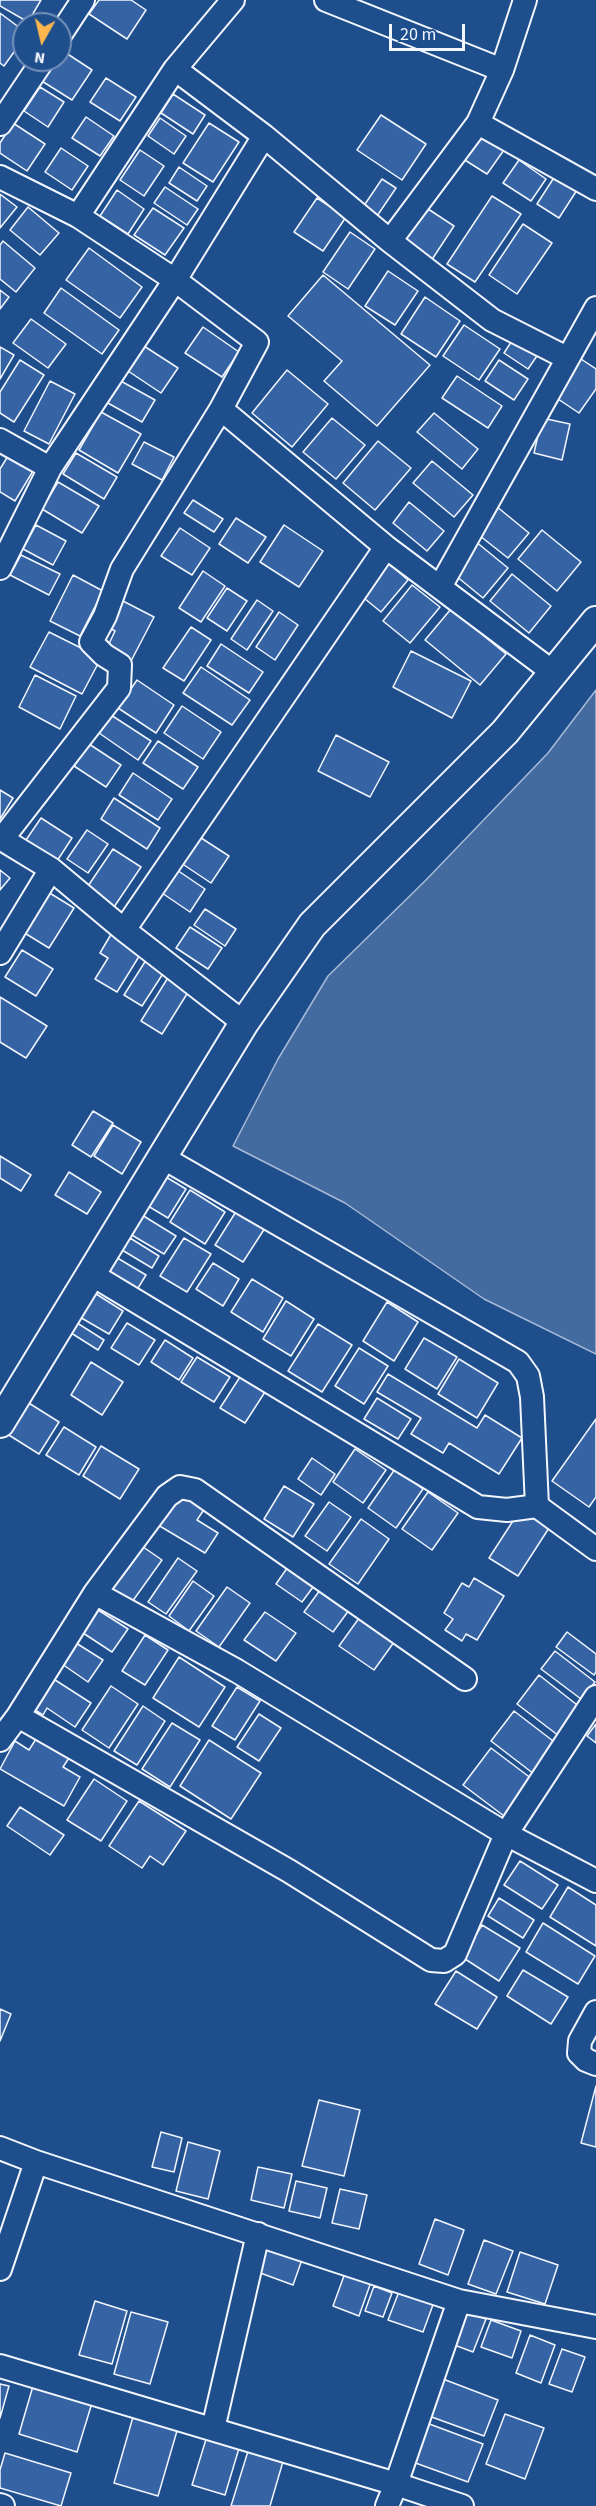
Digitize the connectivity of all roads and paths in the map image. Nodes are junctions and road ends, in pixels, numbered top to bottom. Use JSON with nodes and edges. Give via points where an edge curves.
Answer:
{"nodes":[{"id":1,"x":83,"y":0,"type":"edge"},
{"id":2,"x":233,"y":0,"type":"edge"},
{"id":3,"x":326,"y":0,"type":"edge"},
{"id":4,"x":525,"y":0,"type":"edge"},
{"id":5,"x":72,"y":17,"type":"edge"},
{"id":6,"x":175,"y":69,"type":"junction"},
{"id":7,"x":502,"y":70,"type":"junction"},
{"id":8,"x":35,"y":72,"type":"edge"},
{"id":9,"x":478,"y":123,"type":"junction"},
{"id":10,"x":0,"y":124,"type":"edge"},
{"id":11,"x":264,"y":136,"type":"junction"},
{"id":12,"x":0,"y":177,"type":"edge"},
{"id":13,"x":596,"y":189,"type":"edge"},
{"id":14,"x":78,"y":216,"type":"junction"},
{"id":15,"x":390,"y":241,"type":"junction"},
{"id":16,"x":175,"y":280,"type":"junction"},
{"id":17,"x":596,"y":308,"type":"edge"},
{"id":18,"x":567,"y":358,"type":"junction"},
{"id":19,"x":221,"y":409,"type":"junction"},
{"id":20,"x":0,"y":440,"type":"edge"},
{"id":21,"x":50,"y":468,"type":"junction"},
{"id":22,"x":386,"y":546,"type":"junction"},
{"id":23,"x":0,"y":568,"type":"edge"},
{"id":24,"x":440,"y":587,"type":"junction"},
{"id":25,"x":596,"y":621,"type":"edge"},
{"id":26,"x":554,"y":673,"type":"junction"},
{"id":27,"x":1,"y":839,"type":"edge"},
{"id":28,"x":51,"y":869,"type":"junction"},
{"id":29,"x":124,"y":930,"type":"junction"},
{"id":30,"x":0,"y":953,"type":"edge"},
{"id":31,"x":244,"y":1023,"type":"junction"},
{"id":32,"x":162,"y":1157,"type":"junction"},
{"id":33,"x":91,"y":1274,"type":"junction"},
{"id":34,"x":0,"y":1423,"type":"edge"},
{"id":35,"x":537,"y":1506,"type":"junction"},
{"id":36,"x":596,"y":1549,"type":"edge"},
{"id":37,"x":95,"y":1593,"type":"junction"},
{"id":38,"x":465,"y":1679,"type":"dead end"},
{"id":39,"x":596,"y":1697,"type":"edge"},
{"id":40,"x":18,"y":1716,"type":"junction"},
{"id":41,"x":0,"y":1740,"type":"edge"},
{"id":42,"x":506,"y":1834,"type":"junction"},
{"id":43,"x":596,"y":1881,"type":"edge"},
{"id":44,"x":596,"y":2012,"type":"edge"},
{"id":45,"x":596,"y":2064,"type":"edge"},
{"id":46,"x":0,"y":2148,"type":"edge"},
{"id":47,"x":36,"y":2162,"type":"junction"},
{"id":48,"x":258,"y":2234,"type":"junction"},
{"id":49,"x":0,"y":2269,"type":"edge"},
{"id":50,"x":459,"y":2301,"type":"junction"},
{"id":51,"x":596,"y":2327,"type":"edge"},
{"id":52,"x":0,"y":2366,"type":"edge"},
{"id":53,"x":213,"y":2429,"type":"junction"},
{"id":54,"x":396,"y":2484,"type":"junction"},
{"id":55,"x":387,"y":2506,"type":"edge"},
{"id":56,"x":462,"y":2506,"type":"edge"}],
"edges":[{"from":1,"to":5,"type":"street"},
{"from":2,"to":6,"type":"street"},
{"from":3,"to":7,"type":"street"},
{"from":4,"to":7,"type":"street"},
{"from":6,"to":11,"type":"street"},
{"from":6,"to":14,"type":"street"},
{"from":7,"to":9,"type":"street"},
{"from":8,"to":10,"type":"street"},
{"from":9,"to":13,"type":"street"},
{"from":9,"to":15,"type":"street"},
{"from":11,"to":15,"type":"street"},
{"from":11,"to":16,"type":"street"},
{"from":12,"to":14,"type":"street"},
{"from":14,"to":16,"type":"street"},
{"from":15,"to":18,"type":"street","via":[[492,320]]},
{"from":16,"to":19,"type":"street","via":[[257,342]]},
{"from":16,"to":21,"type":"street"},
{"from":17,"to":18,"type":"street"},
{"from":18,"to":24,"type":"street"},
{"from":19,"to":22,"type":"street"},
{"from":19,"to":27,"type":"street","via":[[122,570],[91,642],[120,665],[119,688]]},
{"from":20,"to":21,"type":"street"},
{"from":21,"to":23,"type":"street"},
{"from":22,"to":24,"type":"street"},
{"from":22,"to":29,"type":"street"},
{"from":24,"to":26,"type":"street"},
{"from":25,"to":26,"type":"street"},
{"from":26,"to":31,"type":"street","via":[[505,732],[312,926]]},
{"from":27,"to":28,"type":"street"},
{"from":28,"to":29,"type":"street"},
{"from":28,"to":30,"type":"street"},
{"from":29,"to":31,"type":"street"},
{"from":31,"to":32,"type":"street"},
{"from":32,"to":33,"type":"street"},
{"from":32,"to":35,"type":"street","via":[[518,1362],[528,1376],[532,1397]]},
{"from":33,"to":34,"type":"street"},
{"from":33,"to":35,"type":"street","via":[[478,1507],[507,1510]]},
{"from":35,"to":36,"type":"street"},
{"from":37,"to":38,"type":"street","via":[[167,1496],[180,1487],[195,1490]]},
{"from":37,"to":40,"type":"street"},
{"from":37,"to":42,"type":"street","via":[[237,1671]]},
{"from":39,"to":42,"type":"street"},
{"from":40,"to":41,"type":"street"},
{"from":40,"to":42,"type":"street","via":[[289,1871],[431,1960],[444,1961],[455,1954]]},
{"from":42,"to":43,"type":"street"},
{"from":44,"to":45,"type":"street","via":[[580,2041],[579,2053]]},
{"from":46,"to":47,"type":"street"},
{"from":47,"to":48,"type":"street"},
{"from":47,"to":49,"type":"street"},
{"from":48,"to":50,"type":"street"},
{"from":48,"to":53,"type":"street"},
{"from":50,"to":51,"type":"street"},
{"from":50,"to":54,"type":"street"},
{"from":52,"to":53,"type":"street"},
{"from":53,"to":54,"type":"street"},
{"from":54,"to":55,"type":"street"},
{"from":54,"to":56,"type":"street"}]}
